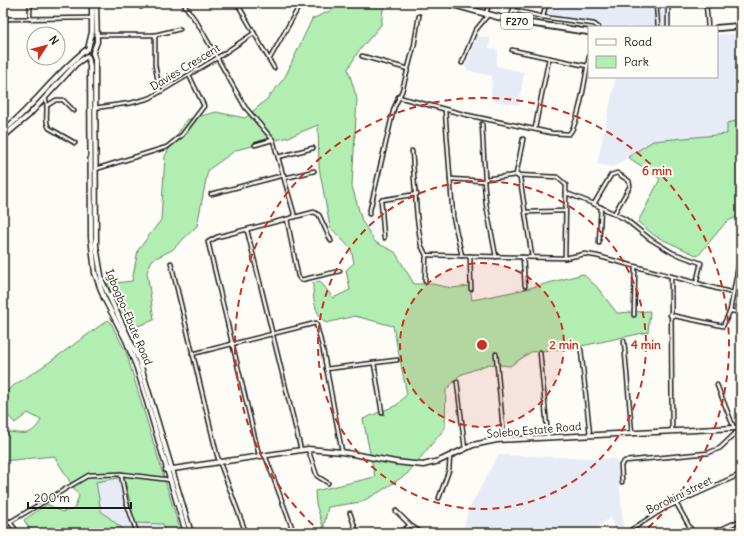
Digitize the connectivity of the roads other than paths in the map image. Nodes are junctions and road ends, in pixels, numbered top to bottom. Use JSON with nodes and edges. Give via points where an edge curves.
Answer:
{"nodes":[{"id":1,"x":30,"y":3,"type":"edge"},
{"id":2,"x":92,"y":3,"type":"edge"},
{"id":3,"x":96,"y":3,"type":"edge"},
{"id":4,"x":141,"y":3,"type":"edge"},
{"id":5,"x":183,"y":3,"type":"edge"},
{"id":6,"x":237,"y":3,"type":"edge"},
{"id":7,"x":301,"y":3,"type":"edge"},
{"id":8,"x":447,"y":3,"type":"edge"},
{"id":9,"x":489,"y":3,"type":"edge"},
{"id":10,"x":515,"y":3,"type":"edge"},
{"id":11,"x":546,"y":3,"type":"edge"},
{"id":12,"x":656,"y":3,"type":"edge"},
{"id":13,"x":668,"y":3,"type":"edge"},
{"id":14,"x":706,"y":3,"type":"edge"},
{"id":15,"x":141,"y":7,"type":"dead end"},
{"id":16,"x":513,"y":10,"type":"junction"},
{"id":17,"x":487,"y":14,"type":"junction"},
{"id":18,"x":420,"y":16,"type":"dead end"},
{"id":19,"x":543,"y":17,"type":"junction"},
{"id":20,"x":92,"y":18,"type":"junction"},
{"id":21,"x":3,"y":19,"type":"edge"},
{"id":22,"x":30,"y":19,"type":"junction"},
{"id":23,"x":509,"y":20,"type":"junction"},
{"id":24,"x":597,"y":26,"type":"edge"},
{"id":25,"x":658,"y":26,"type":"edge"},
{"id":26,"x":668,"y":26,"type":"edge"},
{"id":27,"x":708,"y":26,"type":"edge"},
{"id":28,"x":741,"y":26,"type":"edge"},
{"id":29,"x":718,"y":28,"type":"edge"},
{"id":30,"x":180,"y":29,"type":"dead end"},
{"id":31,"x":588,"y":32,"type":"edge"},
{"id":32,"x":254,"y":33,"type":"junction"},
{"id":33,"x":97,"y":35,"type":"junction"},
{"id":34,"x":155,"y":35,"type":"junction"},
{"id":35,"x":87,"y":50,"type":"junction"},
{"id":36,"x":512,"y":50,"type":"dead end"},
{"id":37,"x":93,"y":52,"type":"junction"},
{"id":38,"x":362,"y":56,"type":"dead end"},
{"id":39,"x":88,"y":57,"type":"junction"},
{"id":40,"x":217,"y":58,"type":"junction"},
{"id":41,"x":549,"y":58,"type":"junction"},
{"id":42,"x":269,"y":60,"type":"junction"},
{"id":43,"x":588,"y":62,"type":"edge"},
{"id":44,"x":462,"y":63,"type":"dead end"},
{"id":45,"x":587,"y":66,"type":"junction"},
{"id":46,"x":274,"y":68,"type":"dead end"},
{"id":47,"x":408,"y":69,"type":"junction"},
{"id":48,"x":190,"y":75,"type":"junction"},
{"id":49,"x":160,"y":92,"type":"junction"},
{"id":50,"x":398,"y":97,"type":"junction"},
{"id":51,"x":45,"y":98,"type":"junction"},
{"id":52,"x":47,"y":105,"type":"junction"},
{"id":53,"x":93,"y":108,"type":"junction"},
{"id":54,"x":446,"y":110,"type":"junction"},
{"id":55,"x":74,"y":111,"type":"dead end"},
{"id":56,"x":482,"y":124,"type":"dead end"},
{"id":57,"x":535,"y":128,"type":"junction"},
{"id":58,"x":3,"y":131,"type":"edge"},
{"id":59,"x":3,"y":137,"type":"edge"},
{"id":60,"x":523,"y":139,"type":"dead end"},
{"id":61,"x":273,"y":140,"type":"junction"},
{"id":62,"x":75,"y":143,"type":"dead end"},
{"id":63,"x":255,"y":145,"type":"dead end"},
{"id":64,"x":313,"y":148,"type":"dead end"},
{"id":65,"x":412,"y":151,"type":"dead end"},
{"id":66,"x":278,"y":157,"type":"junction"},
{"id":67,"x":96,"y":169,"type":"junction"},
{"id":68,"x":314,"y":171,"type":"dead end"},
{"id":69,"x":516,"y":175,"type":"junction"},
{"id":70,"x":284,"y":176,"type":"junction"},
{"id":71,"x":450,"y":179,"type":"junction"},
{"id":72,"x":484,"y":180,"type":"junction"},
{"id":73,"x":566,"y":193,"type":"junction"},
{"id":74,"x":210,"y":194,"type":"dead end"},
{"id":75,"x":417,"y":194,"type":"junction"},
{"id":76,"x":594,"y":204,"type":"junction"},
{"id":77,"x":601,"y":207,"type":"junction"},
{"id":78,"x":565,"y":211,"type":"junction"},
{"id":79,"x":526,"y":212,"type":"junction"},
{"id":80,"x":369,"y":214,"type":"dead end"},
{"id":81,"x":614,"y":214,"type":"junction"},
{"id":82,"x":295,"y":217,"type":"junction"},
{"id":83,"x":287,"y":219,"type":"junction"},
{"id":84,"x":247,"y":230,"type":"junction"},
{"id":85,"x":384,"y":238,"type":"dead end"},
{"id":86,"x":331,"y":241,"type":"dead end"},
{"id":87,"x":599,"y":243,"type":"dead end"},
{"id":88,"x":741,"y":252,"type":"edge"},
{"id":89,"x":426,"y":255,"type":"junction"},
{"id":90,"x":462,"y":256,"type":"junction"},
{"id":91,"x":470,"y":256,"type":"junction"},
{"id":92,"x":496,"y":257,"type":"junction"},
{"id":93,"x":523,"y":257,"type":"junction"},
{"id":94,"x":532,"y":257,"type":"junction"},
{"id":95,"x":565,"y":258,"type":"junction"},
{"id":96,"x":171,"y":263,"type":"dead end"},
{"id":97,"x":635,"y":267,"type":"junction"},
{"id":98,"x":340,"y":271,"type":"dead end"},
{"id":99,"x":671,"y":277,"type":"junction"},
{"id":100,"x":425,"y":281,"type":"dead end"},
{"id":101,"x":696,"y":284,"type":"junction"},
{"id":102,"x":525,"y":286,"type":"dead end"},
{"id":103,"x":471,"y":289,"type":"dead end"},
{"id":104,"x":733,"y":293,"type":"junction"},
{"id":105,"x":730,"y":311,"type":"junction"},
{"id":106,"x":741,"y":312,"type":"edge"},
{"id":107,"x":634,"y":315,"type":"dead end"},
{"id":108,"x":670,"y":315,"type":"junction"},
{"id":109,"x":272,"y":333,"type":"junction"},
{"id":110,"x":624,"y":341,"type":"dead end"},
{"id":111,"x":233,"y":343,"type":"junction"},
{"id":112,"x":581,"y":350,"type":"dead end"},
{"id":113,"x":540,"y":352,"type":"dead end"},
{"id":114,"x":192,"y":354,"type":"junction"},
{"id":115,"x":496,"y":354,"type":"dead end"},
{"id":116,"x":397,"y":360,"type":"dead end"},
{"id":117,"x":374,"y":363,"type":"junction"},
{"id":118,"x":326,"y":369,"type":"junction"},
{"id":119,"x":458,"y":382,"type":"dead end"},
{"id":120,"x":717,"y":385,"type":"dead end"},
{"id":121,"x":382,"y":413,"type":"dead end"},
{"id":122,"x":741,"y":427,"type":"edge"},
{"id":123,"x":735,"y":428,"type":"junction"},
{"id":124,"x":672,"y":431,"type":"junction"},
{"id":125,"x":590,"y":434,"type":"junction"},
{"id":126,"x":632,"y":434,"type":"junction"},
{"id":127,"x":548,"y":438,"type":"junction"},
{"id":128,"x":504,"y":440,"type":"junction"},
{"id":129,"x":308,"y":449,"type":"junction"},
{"id":130,"x":465,"y":449,"type":"junction"},
{"id":131,"x":300,"y":450,"type":"junction"},
{"id":132,"x":342,"y":452,"type":"junction"},
{"id":133,"x":265,"y":454,"type":"junction"},
{"id":134,"x":259,"y":455,"type":"junction"},
{"id":135,"x":450,"y":456,"type":"junction"},
{"id":136,"x":219,"y":461,"type":"junction"},
{"id":137,"x":169,"y":469,"type":"junction"},
{"id":138,"x":121,"y":474,"type":"junction"},
{"id":139,"x":741,"y":474,"type":"edge"},
{"id":140,"x":172,"y":480,"type":"junction"},
{"id":141,"x":622,"y":482,"type":"dead end"},
{"id":142,"x":328,"y":483,"type":"dead end"},
{"id":143,"x":439,"y":498,"type":"dead end"},
{"id":144,"x":676,"y":503,"type":"junction"},
{"id":145,"x":396,"y":511,"type":"dead end"},
{"id":146,"x":350,"y":513,"type":"dead end"},
{"id":147,"x":741,"y":520,"type":"edge"},
{"id":148,"x":9,"y":521,"type":"junction"},
{"id":149,"x":410,"y":525,"type":"junction"},
{"id":150,"x":3,"y":526,"type":"edge"},
{"id":151,"x":18,"y":533,"type":"edge"},
{"id":152,"x":137,"y":533,"type":"edge"},
{"id":153,"x":186,"y":533,"type":"edge"},
{"id":154,"x":191,"y":533,"type":"edge"},
{"id":155,"x":246,"y":533,"type":"edge"},
{"id":156,"x":294,"y":533,"type":"edge"},
{"id":157,"x":357,"y":533,"type":"edge"},
{"id":158,"x":400,"y":533,"type":"edge"},
{"id":159,"x":422,"y":533,"type":"edge"},
{"id":160,"x":626,"y":533,"type":"edge"},
{"id":161,"x":693,"y":533,"type":"edge"},
{"id":162,"x":713,"y":533,"type":"edge"}],
"edges":[{"from":1,"to":22,"type":"street"},
{"from":2,"to":20,"type":"main road"},
{"from":3,"to":33,"type":"main road","name":"Igbogbo-Ebute Road"},
{"from":4,"to":15,"type":"street"},
{"from":5,"to":40,"type":"street"},
{"from":6,"to":32,"type":"street"},
{"from":7,"to":42,"type":"street"},
{"from":8,"to":17,"type":"main road","number":"F270"},
{"from":9,"to":17,"type":"street"},
{"from":10,"to":16,"type":"street"},
{"from":11,"to":19,"type":"street"},
{"from":12,"to":25,"type":"street"},
{"from":13,"to":26,"type":"street"},
{"from":14,"to":27,"type":"street"},
{"from":16,"to":19,"type":"street"},
{"from":16,"to":23,"type":"street"},
{"from":17,"to":23,"type":"main road","number":"F270"},
{"from":17,"to":44,"type":"street","via":[[476,31]]},
{"from":18,"to":47,"type":"street"},
{"from":19,"to":24,"type":"street"},
{"from":20,"to":22,"type":"street"},
{"from":20,"to":35,"type":"main road","via":[[92,32]]},
{"from":21,"to":22,"type":"street"},
{"from":23,"to":31,"type":"main road","number":"F270"},
{"from":28,"to":29,"type":"main road"},
{"from":30,"to":34,"type":"street"},
{"from":32,"to":40,"type":"street","name":"Davies Crescent"},
{"from":32,"to":42,"type":"street"},
{"from":33,"to":34,"type":"street"},
{"from":33,"to":37,"type":"main road","name":"Igbogbo-Ebute Road"},
{"from":34,"to":49,"type":"street","via":[[155,72]]},
{"from":35,"to":37,"type":"main road"},
{"from":35,"to":39,"type":"main road","name":"Igbogbo-Ebute Road"},
{"from":35,"to":58,"type":"main road"},
{"from":36,"to":41,"type":"street"},
{"from":37,"to":39,"type":"main road","via":[[92,56]]},
{"from":37,"to":53,"type":"main road","name":"Igbogbo-Ebute Road"},
{"from":38,"to":47,"type":"street"},
{"from":39,"to":51,"type":"main road","via":[[76,64]]},
{"from":39,"to":53,"type":"main road","name":"Igbogbo-Ebute Road"},
{"from":40,"to":48,"type":"street","name":"Davies Crescent"},
{"from":40,"to":61,"type":"street","via":[[245,107]]},
{"from":41,"to":45,"type":"street"},
{"from":41,"to":57,"type":"street"},
{"from":42,"to":46,"type":"street"},
{"from":43,"to":45,"type":"street"},
{"from":45,"to":57,"type":"street","via":[[572,131],[565,134]]},
{"from":47,"to":50,"type":"street","via":[[401,95]]},
{"from":48,"to":49,"type":"street","name":"Davies Crescent"},
{"from":48,"to":67,"type":"street","via":[[204,106],[182,135],[167,147]]},
{"from":49,"to":53,"type":"street","name":"Davies Crescent","via":[[150,98],[131,103]]},
{"from":50,"to":54,"type":"street"},
{"from":50,"to":80,"type":"street"},
{"from":51,"to":52,"type":"street"},
{"from":51,"to":59,"type":"main road"},
{"from":52,"to":55,"type":"street","via":[[56,100],[63,100]]},
{"from":52,"to":62,"type":"street","via":[[46,120],[49,128]]},
{"from":53,"to":67,"type":"main road","name":"Igbogbo-Ebute Road"},
{"from":53,"to":137,"type":"main road","name":"Igbogbo-Ebute Road","via":[[91,237],[95,273],[137,368]]},
{"from":54,"to":57,"type":"street"},
{"from":54,"to":71,"type":"street"},
{"from":56,"to":72,"type":"street"},
{"from":60,"to":69,"type":"street"},
{"from":61,"to":63,"type":"street"},
{"from":61,"to":66,"type":"street"},
{"from":64,"to":66,"type":"street"},
{"from":65,"to":75,"type":"street"},
{"from":66,"to":70,"type":"street"},
{"from":67,"to":137,"type":"main road","name":"Igbogbo-Ebute Road","via":[[96,246],[99,268],[110,299],[139,360]]},
{"from":68,"to":70,"type":"street"},
{"from":69,"to":72,"type":"street"},
{"from":69,"to":73,"type":"street","via":[[557,177],[566,185]]},
{"from":69,"to":79,"type":"street","via":[[520,178]]},
{"from":70,"to":74,"type":"street"},
{"from":70,"to":82,"type":"street"},
{"from":71,"to":72,"type":"street"},
{"from":71,"to":90,"type":"street","via":[[453,217]]},
{"from":72,"to":92,"type":"street"},
{"from":73,"to":76,"type":"street"},
{"from":73,"to":78,"type":"street"},
{"from":75,"to":85,"type":"street","via":[[381,200]]},
{"from":75,"to":89,"type":"street","via":[[421,245]]},
{"from":76,"to":77,"type":"street"},
{"from":76,"to":81,"type":"street","via":[[611,175],[616,173],[629,181],[630,186]]},
{"from":77,"to":81,"type":"street"},
{"from":77,"to":87,"type":"street"},
{"from":78,"to":79,"type":"street"},
{"from":78,"to":95,"type":"street"},
{"from":79,"to":94,"type":"street"},
{"from":81,"to":101,"type":"street","via":[[635,226],[650,240],[701,263]]},
{"from":82,"to":83,"type":"street"},
{"from":82,"to":86,"type":"street","via":[[317,213]]},
{"from":83,"to":84,"type":"street"},
{"from":83,"to":98,"type":"street","via":[[298,276],[301,280]]},
{"from":84,"to":109,"type":"street"},
{"from":84,"to":111,"type":"street","via":[[217,237],[208,242]]},
{"from":88,"to":104,"type":"street"},
{"from":89,"to":90,"type":"street"},
{"from":89,"to":100,"type":"street"},
{"from":90,"to":91,"type":"street"},
{"from":91,"to":92,"type":"street"},
{"from":91,"to":103,"type":"street"},
{"from":92,"to":93,"type":"street"},
{"from":93,"to":94,"type":"street"},
{"from":93,"to":102,"type":"street"},
{"from":94,"to":95,"type":"street"},
{"from":95,"to":97,"type":"street","via":[[585,254]]},
{"from":96,"to":114,"type":"street"},
{"from":97,"to":99,"type":"street"},
{"from":97,"to":107,"type":"street"},
{"from":99,"to":101,"type":"street"},
{"from":99,"to":108,"type":"street"},
{"from":101,"to":104,"type":"street"},
{"from":104,"to":105,"type":"street"},
{"from":105,"to":106,"type":"street"},
{"from":105,"to":108,"type":"street","via":[[722,327]]},
{"from":108,"to":124,"type":"street"},
{"from":109,"to":111,"type":"street"},
{"from":109,"to":118,"type":"street","via":[[316,322]]},
{"from":109,"to":131,"type":"street"},
{"from":110,"to":126,"type":"street"},
{"from":111,"to":114,"type":"street"},
{"from":111,"to":134,"type":"street"},
{"from":112,"to":125,"type":"street"},
{"from":113,"to":127,"type":"street"},
{"from":114,"to":136,"type":"street"},
{"from":115,"to":128,"type":"street"},
{"from":116,"to":117,"type":"street"},
{"from":117,"to":118,"type":"street"},
{"from":117,"to":121,"type":"street"},
{"from":118,"to":132,"type":"street"},
{"from":119,"to":130,"type":"street"},
{"from":120,"to":123,"type":"street"},
{"from":122,"to":123,"type":"main road","name":"Solebo Estate Road"},
{"from":122,"to":141,"type":"street","via":[[720,448],[708,453],[625,461],[621,465]]},
{"from":123,"to":124,"type":"main road","name":"Solebo Estate Road"},
{"from":124,"to":126,"type":"main road","name":"Solebo Estate Road"},
{"from":125,"to":126,"type":"main road","name":"Solebo Estate Road"},
{"from":125,"to":127,"type":"main road","name":"Solebo Estate Road"},
{"from":127,"to":128,"type":"main road","name":"Solebo Estate Road"},
{"from":128,"to":130,"type":"main road","name":"Solebo Estate Road"},
{"from":129,"to":131,"type":"main road","name":"Solebo Estate Road"},
{"from":129,"to":132,"type":"main road","name":"Solebo Estate Road"},
{"from":129,"to":142,"type":"street","via":[[317,476]]},
{"from":130,"to":135,"type":"main road","name":"Solebo Estate Road"},
{"from":131,"to":133,"type":"main road","name":"Solebo Estate Road"},
{"from":132,"to":135,"type":"main road","name":"Solebo Estate Road","via":[[423,464]]},
{"from":133,"to":134,"type":"main road","name":"Solebo Estate Road"},
{"from":133,"to":156,"type":"street"},
{"from":134,"to":136,"type":"main road","name":"Solebo Estate Road"},
{"from":135,"to":143,"type":"street","via":[[449,470]]},
{"from":136,"to":137,"type":"main road","name":"Solebo Estate Road"},
{"from":136,"to":155,"type":"street"},
{"from":137,"to":140,"type":"main road","name":"Igbogbo-Ebute Road"},
{"from":138,"to":140,"type":"street"},
{"from":138,"to":148,"type":"street","via":[[89,475]]},
{"from":138,"to":152,"type":"street","via":[[124,496]]},
{"from":139,"to":144,"type":"street","name":"Borokini street"},
{"from":140,"to":153,"type":"main road","name":"Igbogbo-Ebute Road"},
{"from":140,"to":154,"type":"main road","name":"Igbogbo-Ebute Road"},
{"from":144,"to":160,"type":"street","name":"Borokini street"},
{"from":144,"to":161,"type":"street"},
{"from":145,"to":149,"type":"street"},
{"from":146,"to":157,"type":"street"},
{"from":147,"to":162,"type":"street"},
{"from":148,"to":150,"type":"street"},
{"from":148,"to":151,"type":"street"},
{"from":149,"to":158,"type":"street"},
{"from":149,"to":159,"type":"street"}]}
